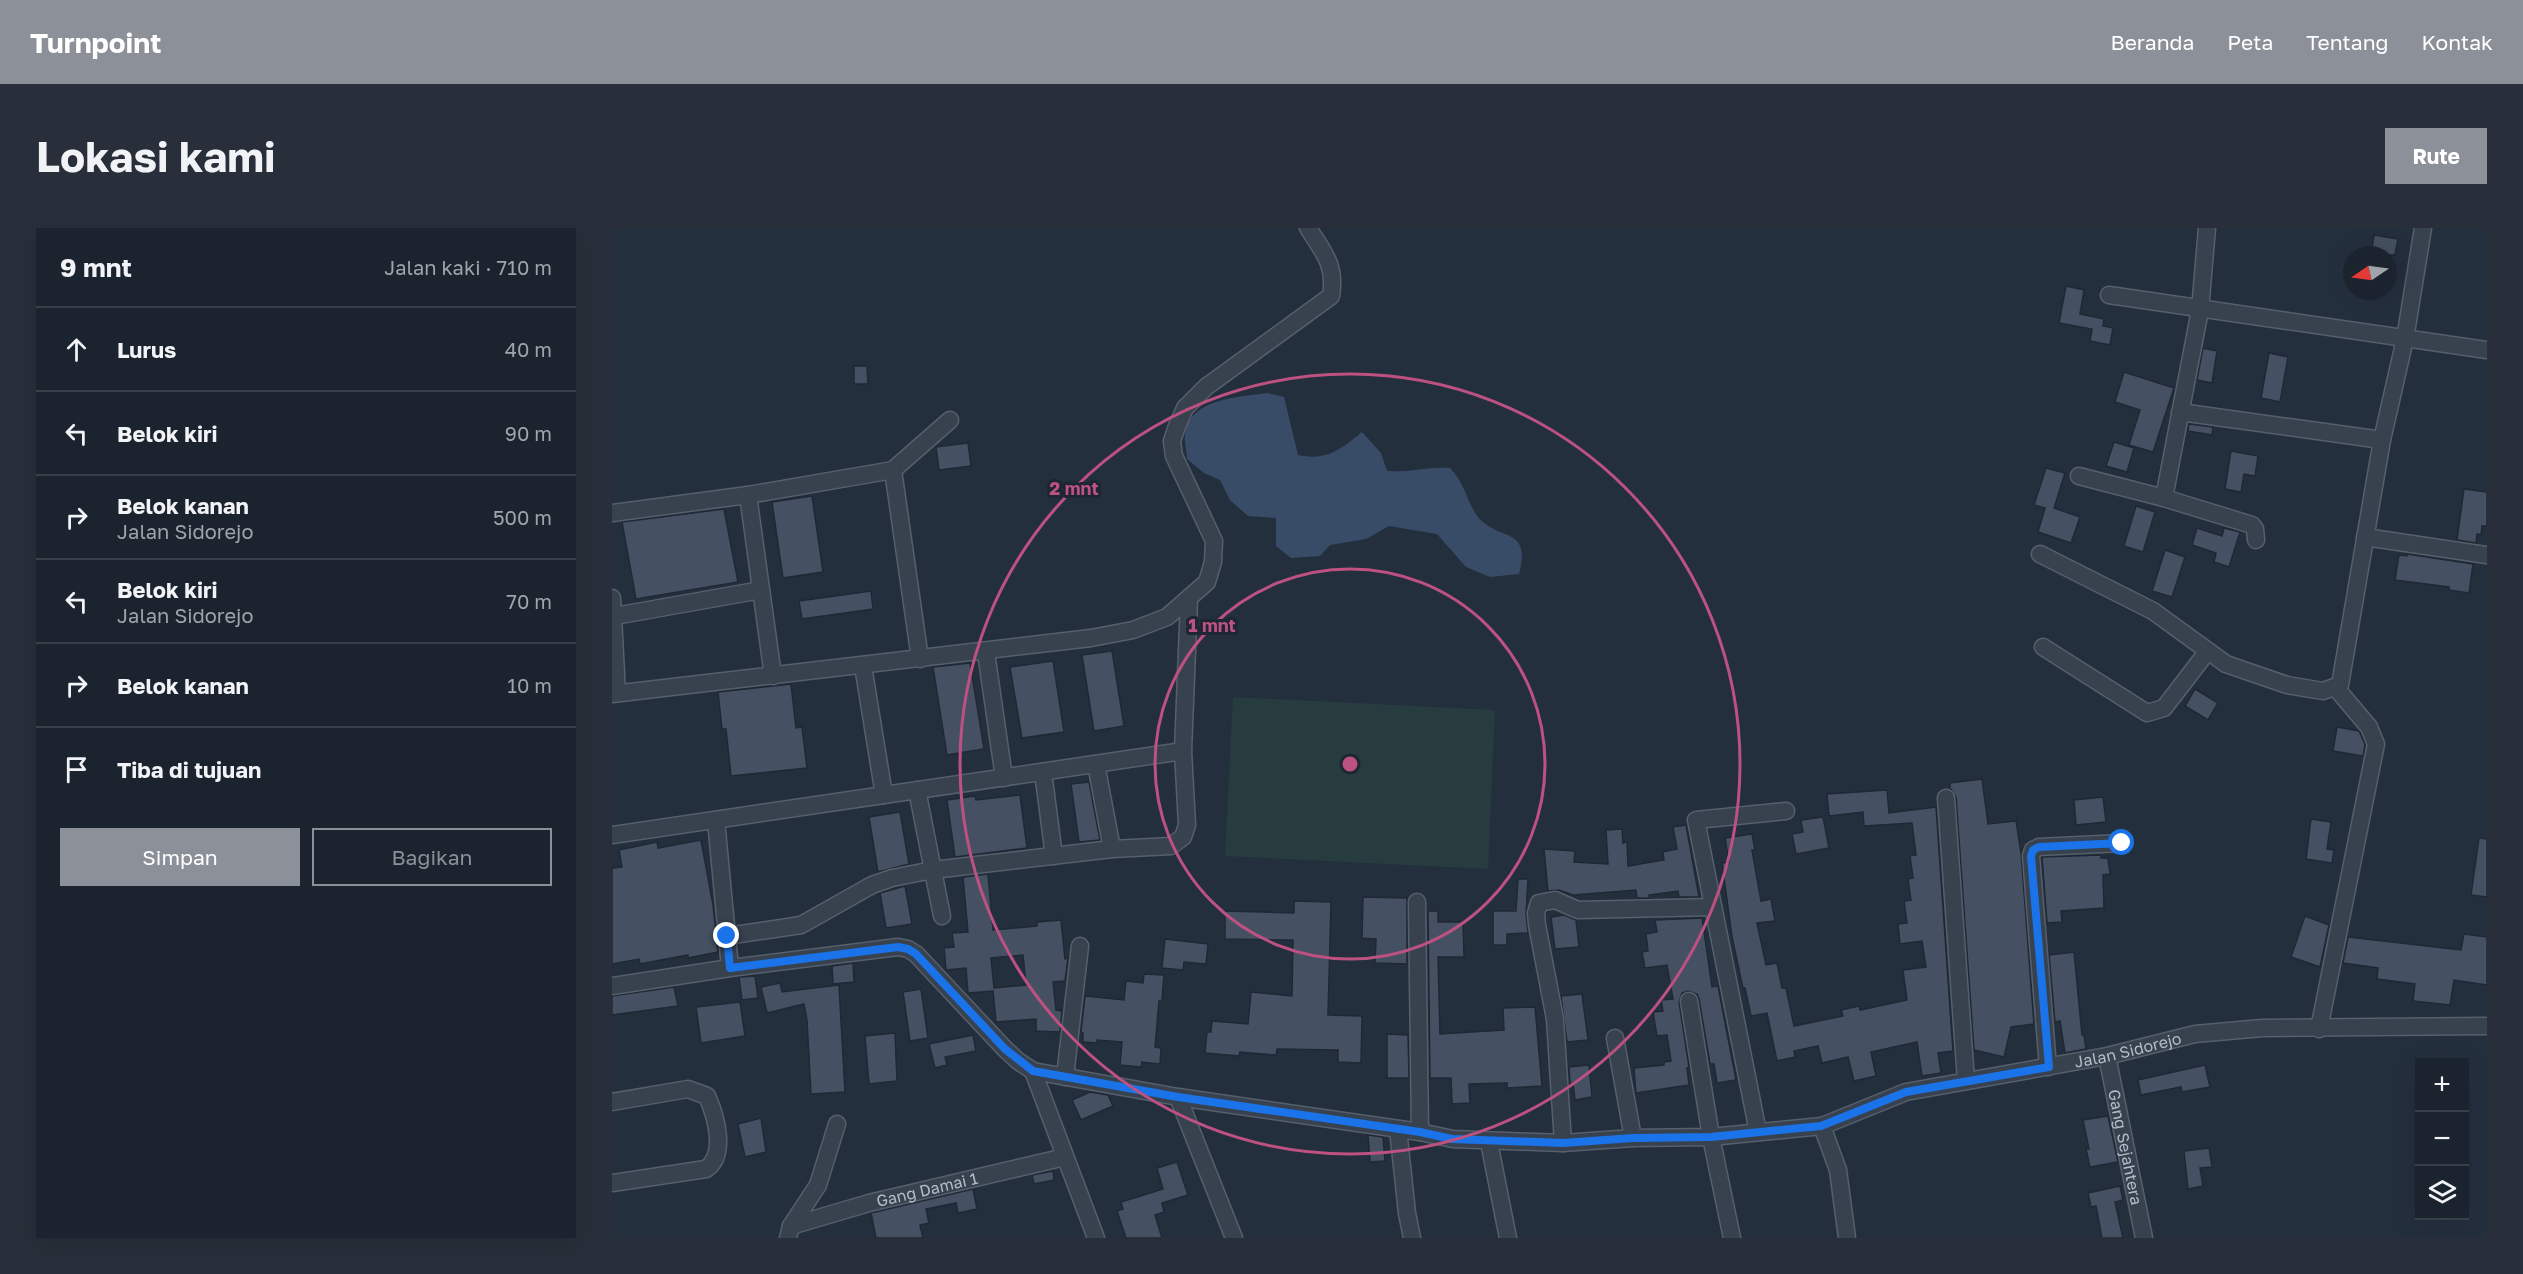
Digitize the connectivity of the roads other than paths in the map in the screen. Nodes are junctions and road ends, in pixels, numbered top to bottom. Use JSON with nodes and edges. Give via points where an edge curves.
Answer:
{"nodes":[{"id":1,"x":1308,"y":228,"type":"edge"},
{"id":2,"x":2207,"y":228,"type":"edge"},
{"id":3,"x":2423,"y":228,"type":"edge"},
{"id":4,"x":2109,"y":295,"type":"dead end"},
{"id":5,"x":2200,"y":310,"type":"junction"},
{"id":6,"x":2405,"y":339,"type":"junction"},
{"id":7,"x":2487,"y":351,"type":"edge"},
{"id":8,"x":2180,"y":412,"type":"junction"},
{"id":9,"x":950,"y":420,"type":"dead end"},
{"id":10,"x":2382,"y":440,"type":"junction"},
{"id":11,"x":893,"y":470,"type":"junction"},
{"id":12,"x":2079,"y":476,"type":"dead end"},
{"id":13,"x":748,"y":495,"type":"junction"},
{"id":14,"x":2164,"y":498,"type":"junction"},
{"id":15,"x":612,"y":513,"type":"edge"},
{"id":16,"x":2365,"y":537,"type":"junction"},
{"id":17,"x":2256,"y":540,"type":"dead end"},
{"id":18,"x":2040,"y":554,"type":"dead end"},
{"id":19,"x":2487,"y":555,"type":"edge"},
{"id":20,"x":761,"y":590,"type":"junction"},
{"id":21,"x":612,"y":598,"type":"edge"},
{"id":22,"x":1189,"y":600,"type":"junction"},
{"id":23,"x":615,"y":616,"type":"junction"},
{"id":24,"x":2043,"y":647,"type":"dead end"},
{"id":25,"x":986,"y":652,"type":"junction"},
{"id":26,"x":2207,"y":652,"type":"junction"},
{"id":27,"x":920,"y":659,"type":"junction"},
{"id":28,"x":863,"y":666,"type":"junction"},
{"id":29,"x":773,"y":676,"type":"junction"},
{"id":30,"x":2336,"y":688,"type":"junction"},
{"id":31,"x":615,"y":694,"type":"edge"},
{"id":32,"x":1183,"y":752,"type":"junction"},
{"id":33,"x":1096,"y":764,"type":"junction"},
{"id":34,"x":1043,"y":772,"type":"junction"},
{"id":35,"x":1004,"y":778,"type":"junction"},
{"id":36,"x":917,"y":790,"type":"junction"},
{"id":37,"x":884,"y":795,"type":"junction"},
{"id":38,"x":1946,"y":798,"type":"dead end"},
{"id":39,"x":1786,"y":811,"type":"dead end"},
{"id":40,"x":716,"y":820,"type":"junction"},
{"id":41,"x":612,"y":835,"type":"edge"},
{"id":42,"x":2122,"y":843,"type":"dead end"},
{"id":43,"x":1112,"y":849,"type":"junction"},
{"id":44,"x":1054,"y":856,"type":"junction"},
{"id":45,"x":933,"y":870,"type":"junction"},
{"id":46,"x":1417,"y":902,"type":"dead end"},
{"id":47,"x":1713,"y":907,"type":"junction"},
{"id":48,"x":942,"y":916,"type":"dead end"},
{"id":49,"x":727,"y":936,"type":"junction"},
{"id":50,"x":1080,"y":946,"type":"dead end"},
{"id":51,"x":730,"y":968,"type":"junction"},
{"id":52,"x":612,"y":986,"type":"edge"},
{"id":53,"x":1689,"y":1001,"type":"dead end"},
{"id":54,"x":2487,"y":1026,"type":"edge"},
{"id":55,"x":2319,"y":1029,"type":"junction"},
{"id":56,"x":1615,"y":1038,"type":"dead end"},
{"id":57,"x":2107,"y":1056,"type":"junction"},
{"id":58,"x":2049,"y":1067,"type":"junction"},
{"id":59,"x":1033,"y":1071,"type":"junction"},
{"id":60,"x":1065,"y":1077,"type":"junction"},
{"id":61,"x":1966,"y":1081,"type":"junction"},
{"id":62,"x":1178,"y":1097,"type":"junction"},
{"id":63,"x":612,"y":1102,"type":"edge"},
{"id":64,"x":837,"y":1124,"type":"dead end"},
{"id":65,"x":1821,"y":1126,"type":"junction"},
{"id":66,"x":1398,"y":1129,"type":"junction"},
{"id":67,"x":1420,"y":1132,"type":"junction"},
{"id":68,"x":1758,"y":1132,"type":"junction"},
{"id":69,"x":1711,"y":1137,"type":"junction"},
{"id":70,"x":1633,"y":1138,"type":"junction"},
{"id":71,"x":1489,"y":1142,"type":"junction"},
{"id":72,"x":1563,"y":1143,"type":"junction"},
{"id":73,"x":1065,"y":1157,"type":"junction"},
{"id":74,"x":612,"y":1183,"type":"edge"},
{"id":75,"x":790,"y":1232,"type":"edge"},
{"id":76,"x":1096,"y":1238,"type":"edge"},
{"id":77,"x":1234,"y":1238,"type":"edge"},
{"id":78,"x":1412,"y":1238,"type":"edge"},
{"id":79,"x":1508,"y":1238,"type":"edge"},
{"id":80,"x":1732,"y":1238,"type":"edge"},
{"id":81,"x":1847,"y":1238,"type":"edge"},
{"id":82,"x":2144,"y":1238,"type":"edge"}],
"edges":[{"from":1,"to":22,"type":"street","via":[[1331,266],[1331,296],[1206,387],[1185,408],[1172,441],[1174,456],[1214,541],[1207,582]]},
{"from":2,"to":5,"type":"street"},
{"from":3,"to":6,"type":"street"},
{"from":4,"to":5,"type":"street"},
{"from":5,"to":6,"type":"street"},
{"from":5,"to":8,"type":"street"},
{"from":6,"to":7,"type":"street"},
{"from":6,"to":10,"type":"street"},
{"from":8,"to":10,"type":"street"},
{"from":8,"to":14,"type":"street"},
{"from":9,"to":11,"type":"street"},
{"from":10,"to":16,"type":"street"},
{"from":11,"to":13,"type":"street"},
{"from":11,"to":27,"type":"street"},
{"from":12,"to":14,"type":"street"},
{"from":13,"to":15,"type":"street"},
{"from":13,"to":20,"type":"street"},
{"from":14,"to":17,"type":"street","via":[[2252,525]]},
{"from":16,"to":19,"type":"street"},
{"from":16,"to":30,"type":"street","via":[[2343,679]]},
{"from":18,"to":26,"type":"street","via":[[2153,611]]},
{"from":20,"to":23,"type":"street"},
{"from":20,"to":29,"type":"street"},
{"from":21,"to":23,"type":"street"},
{"from":22,"to":25,"type":"street","via":[[1167,617],[1133,630]]},
{"from":22,"to":32,"type":"street"},
{"from":23,"to":31,"type":"street"},
{"from":24,"to":26,"type":"street","via":[[2147,713],[2164,708]]},
{"from":25,"to":27,"type":"street"},
{"from":25,"to":35,"type":"street"},
{"from":26,"to":30,"type":"street","via":[[2226,664],[2287,684],[2323,691]]},
{"from":27,"to":28,"type":"street"},
{"from":28,"to":29,"type":"street"},
{"from":28,"to":37,"type":"street"},
{"from":29,"to":31,"type":"street"},
{"from":30,"to":55,"type":"street","via":[[2368,727],[2376,744]]},
{"from":32,"to":33,"type":"street"},
{"from":32,"to":43,"type":"street","via":[[1187,825],[1183,837],[1171,846]]},
{"from":33,"to":34,"type":"street"},
{"from":33,"to":43,"type":"street"},
{"from":34,"to":35,"type":"street"},
{"from":34,"to":44,"type":"street"},
{"from":35,"to":36,"type":"street"},
{"from":36,"to":37,"type":"street"},
{"from":36,"to":45,"type":"street"},
{"from":37,"to":40,"type":"street"},
{"from":38,"to":61,"type":"street"},
{"from":39,"to":47,"type":"street","via":[[1696,820]]},
{"from":40,"to":41,"type":"street"},
{"from":40,"to":49,"type":"street"},
{"from":42,"to":58,"type":"street","via":[[2039,847],[2031,856]]},
{"from":43,"to":44,"type":"street"},
{"from":44,"to":45,"type":"street"},
{"from":45,"to":48,"type":"street"},
{"from":45,"to":49,"type":"street","via":[[872,885],[801,925]]},
{"from":46,"to":67,"type":"street"},
{"from":47,"to":68,"type":"street"},
{"from":47,"to":72,"type":"street","via":[[1578,910],[1555,900],[1539,903],[1537,925],[1555,1019]]},
{"from":49,"to":51,"type":"street"},
{"from":50,"to":60,"type":"street"},
{"from":51,"to":52,"type":"street","name":"Jalan Sidorejo"},
{"from":51,"to":59,"type":"street","name":"Jalan Sidorejo","via":[[898,947],[908,949],[1005,1049]]},
{"from":53,"to":69,"type":"street"},
{"from":54,"to":55,"type":"street","name":"Jalan Sidorejo"},
{"from":55,"to":57,"type":"street","name":"Jalan Sidorejo","via":[[2262,1028],[2196,1034]]},
{"from":56,"to":70,"type":"street"},
{"from":57,"to":58,"type":"street","name":"Jalan Sidorejo"},
{"from":57,"to":82,"type":"street","name":"Gang Sejahtera"},
{"from":58,"to":61,"type":"street","name":"Jalan Sidorejo"},
{"from":59,"to":60,"type":"street","name":"Jalan Sidorejo"},
{"from":59,"to":73,"type":"street"},
{"from":60,"to":62,"type":"street","name":"Jalan Sidorejo"},
{"from":61,"to":65,"type":"street","name":"Jalan Sidorejo","via":[[1906,1092]]},
{"from":62,"to":66,"type":"street","name":"Jalan Sidorejo"},
{"from":62,"to":77,"type":"street"},
{"from":63,"to":74,"type":"street","via":[[688,1089],[707,1096],[718,1150],[714,1164],[706,1169]]},
{"from":64,"to":75,"type":"street","via":[[818,1185]]},
{"from":65,"to":68,"type":"street","name":"Jalan Sidorejo"},
{"from":65,"to":81,"type":"street","via":[[1838,1170]]},
{"from":66,"to":67,"type":"street","name":"Jalan Sidorejo"},
{"from":66,"to":78,"type":"street"},
{"from":67,"to":71,"type":"street","name":"Jalan Sidorejo"},
{"from":68,"to":69,"type":"street","name":"Jalan Sidorejo"},
{"from":69,"to":70,"type":"street","name":"Jalan Sidorejo"},
{"from":69,"to":80,"type":"street"},
{"from":70,"to":72,"type":"street","name":"Jalan Sidorejo"},
{"from":71,"to":72,"type":"street","name":"Jalan Sidorejo"},
{"from":71,"to":79,"type":"street"},
{"from":73,"to":75,"type":"street","name":"Gang Damai 1","via":[[869,1203]]},
{"from":73,"to":76,"type":"street"}]}
